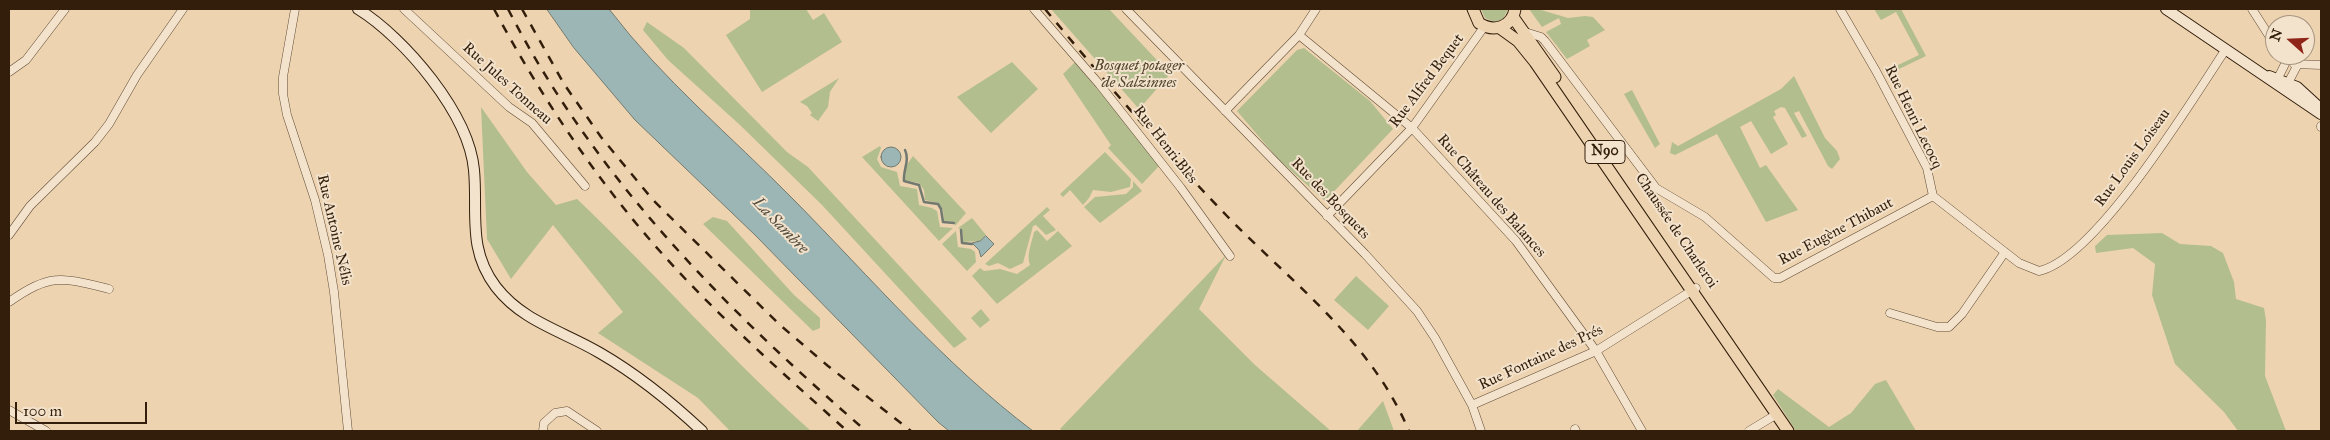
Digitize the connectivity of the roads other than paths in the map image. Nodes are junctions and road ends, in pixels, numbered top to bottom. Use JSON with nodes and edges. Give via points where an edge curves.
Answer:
{"nodes":[{"id":1,"x":65,"y":9,"type":"edge"},
{"id":2,"x":183,"y":9,"type":"edge"},
{"id":3,"x":295,"y":9,"type":"edge"},
{"id":4,"x":358,"y":9,"type":"edge"},
{"id":5,"x":404,"y":9,"type":"edge"},
{"id":6,"x":1034,"y":9,"type":"edge"},
{"id":7,"x":1126,"y":9,"type":"edge"},
{"id":8,"x":1316,"y":9,"type":"edge"},
{"id":9,"x":1840,"y":9,"type":"edge"},
{"id":10,"x":2166,"y":9,"type":"edge"},
{"id":11,"x":2252,"y":9,"type":"edge"},
{"id":12,"x":1471,"y":10,"type":"edge"},
{"id":13,"x":1514,"y":13,"type":"edge"},
{"id":14,"x":1484,"y":27,"type":"junction"},
{"id":15,"x":1500,"y":28,"type":"junction"},
{"id":16,"x":2265,"y":29,"type":"edge"},
{"id":17,"x":1525,"y":32,"type":"junction"},
{"id":18,"x":1299,"y":35,"type":"junction"},
{"id":19,"x":2226,"y":50,"type":"junction"},
{"id":20,"x":2281,"y":65,"type":"edge"},
{"id":21,"x":2298,"y":65,"type":"edge"},
{"id":22,"x":9,"y":72,"type":"edge"},
{"id":23,"x":2276,"y":81,"type":"junction"},
{"id":24,"x":2289,"y":83,"type":"junction"},
{"id":25,"x":2321,"y":109,"type":"edge"},
{"id":26,"x":1226,"y":111,"type":"junction"},
{"id":27,"x":2321,"y":114,"type":"edge"},
{"id":28,"x":1412,"y":128,"type":"junction"},
{"id":29,"x":585,"y":186,"type":"dead end"},
{"id":30,"x":1933,"y":196,"type":"junction"},
{"id":31,"x":1327,"y":216,"type":"junction"},
{"id":32,"x":9,"y":235,"type":"edge"},
{"id":33,"x":2005,"y":252,"type":"junction"},
{"id":34,"x":1230,"y":256,"type":"dead end"},
{"id":35,"x":1694,"y":289,"type":"junction"},
{"id":36,"x":109,"y":290,"type":"dead end"},
{"id":37,"x":9,"y":302,"type":"edge"},
{"id":38,"x":1890,"y":313,"type":"dead end"},
{"id":39,"x":1596,"y":351,"type":"junction"},
{"id":40,"x":1472,"y":405,"type":"junction"},
{"id":41,"x":9,"y":410,"type":"edge"},
{"id":42,"x":1777,"y":414,"type":"junction"},
{"id":43,"x":46,"y":431,"type":"edge"},
{"id":44,"x":348,"y":431,"type":"edge"},
{"id":45,"x":543,"y":431,"type":"edge"},
{"id":46,"x":597,"y":431,"type":"edge"},
{"id":47,"x":702,"y":431,"type":"edge"},
{"id":48,"x":1481,"y":431,"type":"edge"},
{"id":49,"x":1642,"y":431,"type":"edge"},
{"id":50,"x":1749,"y":431,"type":"edge"},
{"id":51,"x":1788,"y":431,"type":"edge"}],
"edges":[{"from":1,"to":22,"type":"street","via":[[26,60]]},
{"from":2,"to":32,"type":"street","via":[[137,75],[109,124],[30,206]]},
{"from":3,"to":44,"type":"street","name":"Rue Antoine Nélis","via":[[283,94],[328,254]]},
{"from":4,"to":47,"type":"street","via":[[398,40],[459,119],[466,133],[474,169],[474,222],[478,250],[506,299],[528,317],[582,342],[625,368]]},
{"from":5,"to":29,"type":"street","name":"Rue Jules Tonneau","via":[[510,107],[532,123]]},
{"from":6,"to":34,"type":"street","name":"Rue Henri Blès","via":[[1112,100]]},
{"from":7,"to":26,"type":"street","name":"Rue des Bosquets"},
{"from":8,"to":18,"type":"street"},
{"from":9,"to":30,"type":"street","name":"Rue Henri Lecocq","via":[[1927,168]]},
{"from":10,"to":19,"type":"street"},
{"from":11,"to":16,"type":"street"},
{"from":12,"to":14,"type":"main road"},
{"from":13,"to":15,"type":"main road","number":"N90","via":[[1508,24]]},
{"from":13,"to":17,"type":"main road","name":"Chaussée de Charleroi","number":"N90"},
{"from":14,"to":15,"type":"main road"},
{"from":14,"to":28,"type":"street","name":"Rue Alfred Bequet"},
{"from":15,"to":35,"type":"main road","name":"Chaussée de Charleroi","number":"N90","via":[[1532,56]]},
{"from":17,"to":30,"type":"street","name":"Rue Eugène Thibaut","via":[[1545,41],[1656,188],[1705,217],[1774,278],[1780,278]]},
{"from":17,"to":35,"type":"main road","name":"Chaussée de Charleroi","number":"N90"},
{"from":18,"to":26,"type":"street"},
{"from":18,"to":28,"type":"street","name":"Rue Château des Balances"},
{"from":19,"to":23,"type":"street"},
{"from":19,"to":33,"type":"street","name":"Rue Louis Loiseau","via":[[2131,189],[2104,222],[2058,263],[2039,270],[2020,263]]},
{"from":20,"to":23,"type":"street"},
{"from":21,"to":24,"type":"street"},
{"from":23,"to":24,"type":"street"},
{"from":23,"to":27,"type":"street"},
{"from":24,"to":25,"type":"street"},
{"from":26,"to":31,"type":"street","name":"Rue des Bosquets"},
{"from":28,"to":31,"type":"street","name":"Rue Alfred Bequet"},
{"from":28,"to":39,"type":"street","name":"Rue Château des Balances","via":[[1516,241]]},
{"from":30,"to":33,"type":"street"},
{"from":31,"to":40,"type":"street","name":"Rue des Bosquets","via":[[1417,311]]},
{"from":33,"to":38,"type":"street","via":[[1962,314],[1949,327],[1937,327]]},
{"from":35,"to":39,"type":"street","name":"Rue Fontaine des Prés"},
{"from":35,"to":42,"type":"main road","name":"Chaussée de Charleroi","number":"N90"},
{"from":36,"to":37,"type":"street","via":[[56,278],[40,283]]},
{"from":39,"to":40,"type":"street","name":"Rue Fontaine des Prés"},
{"from":39,"to":49,"type":"street","name":"Rue Château des Balances"},
{"from":40,"to":48,"type":"street","name":"Rue des Bosquets"},
{"from":41,"to":43,"type":"street"},
{"from":42,"to":50,"type":"street"},
{"from":42,"to":51,"type":"main road","name":"Chaussée de Charleroi","number":"N90"},
{"from":45,"to":46,"type":"street","via":[[544,423],[555,413],[567,411]]}]}
